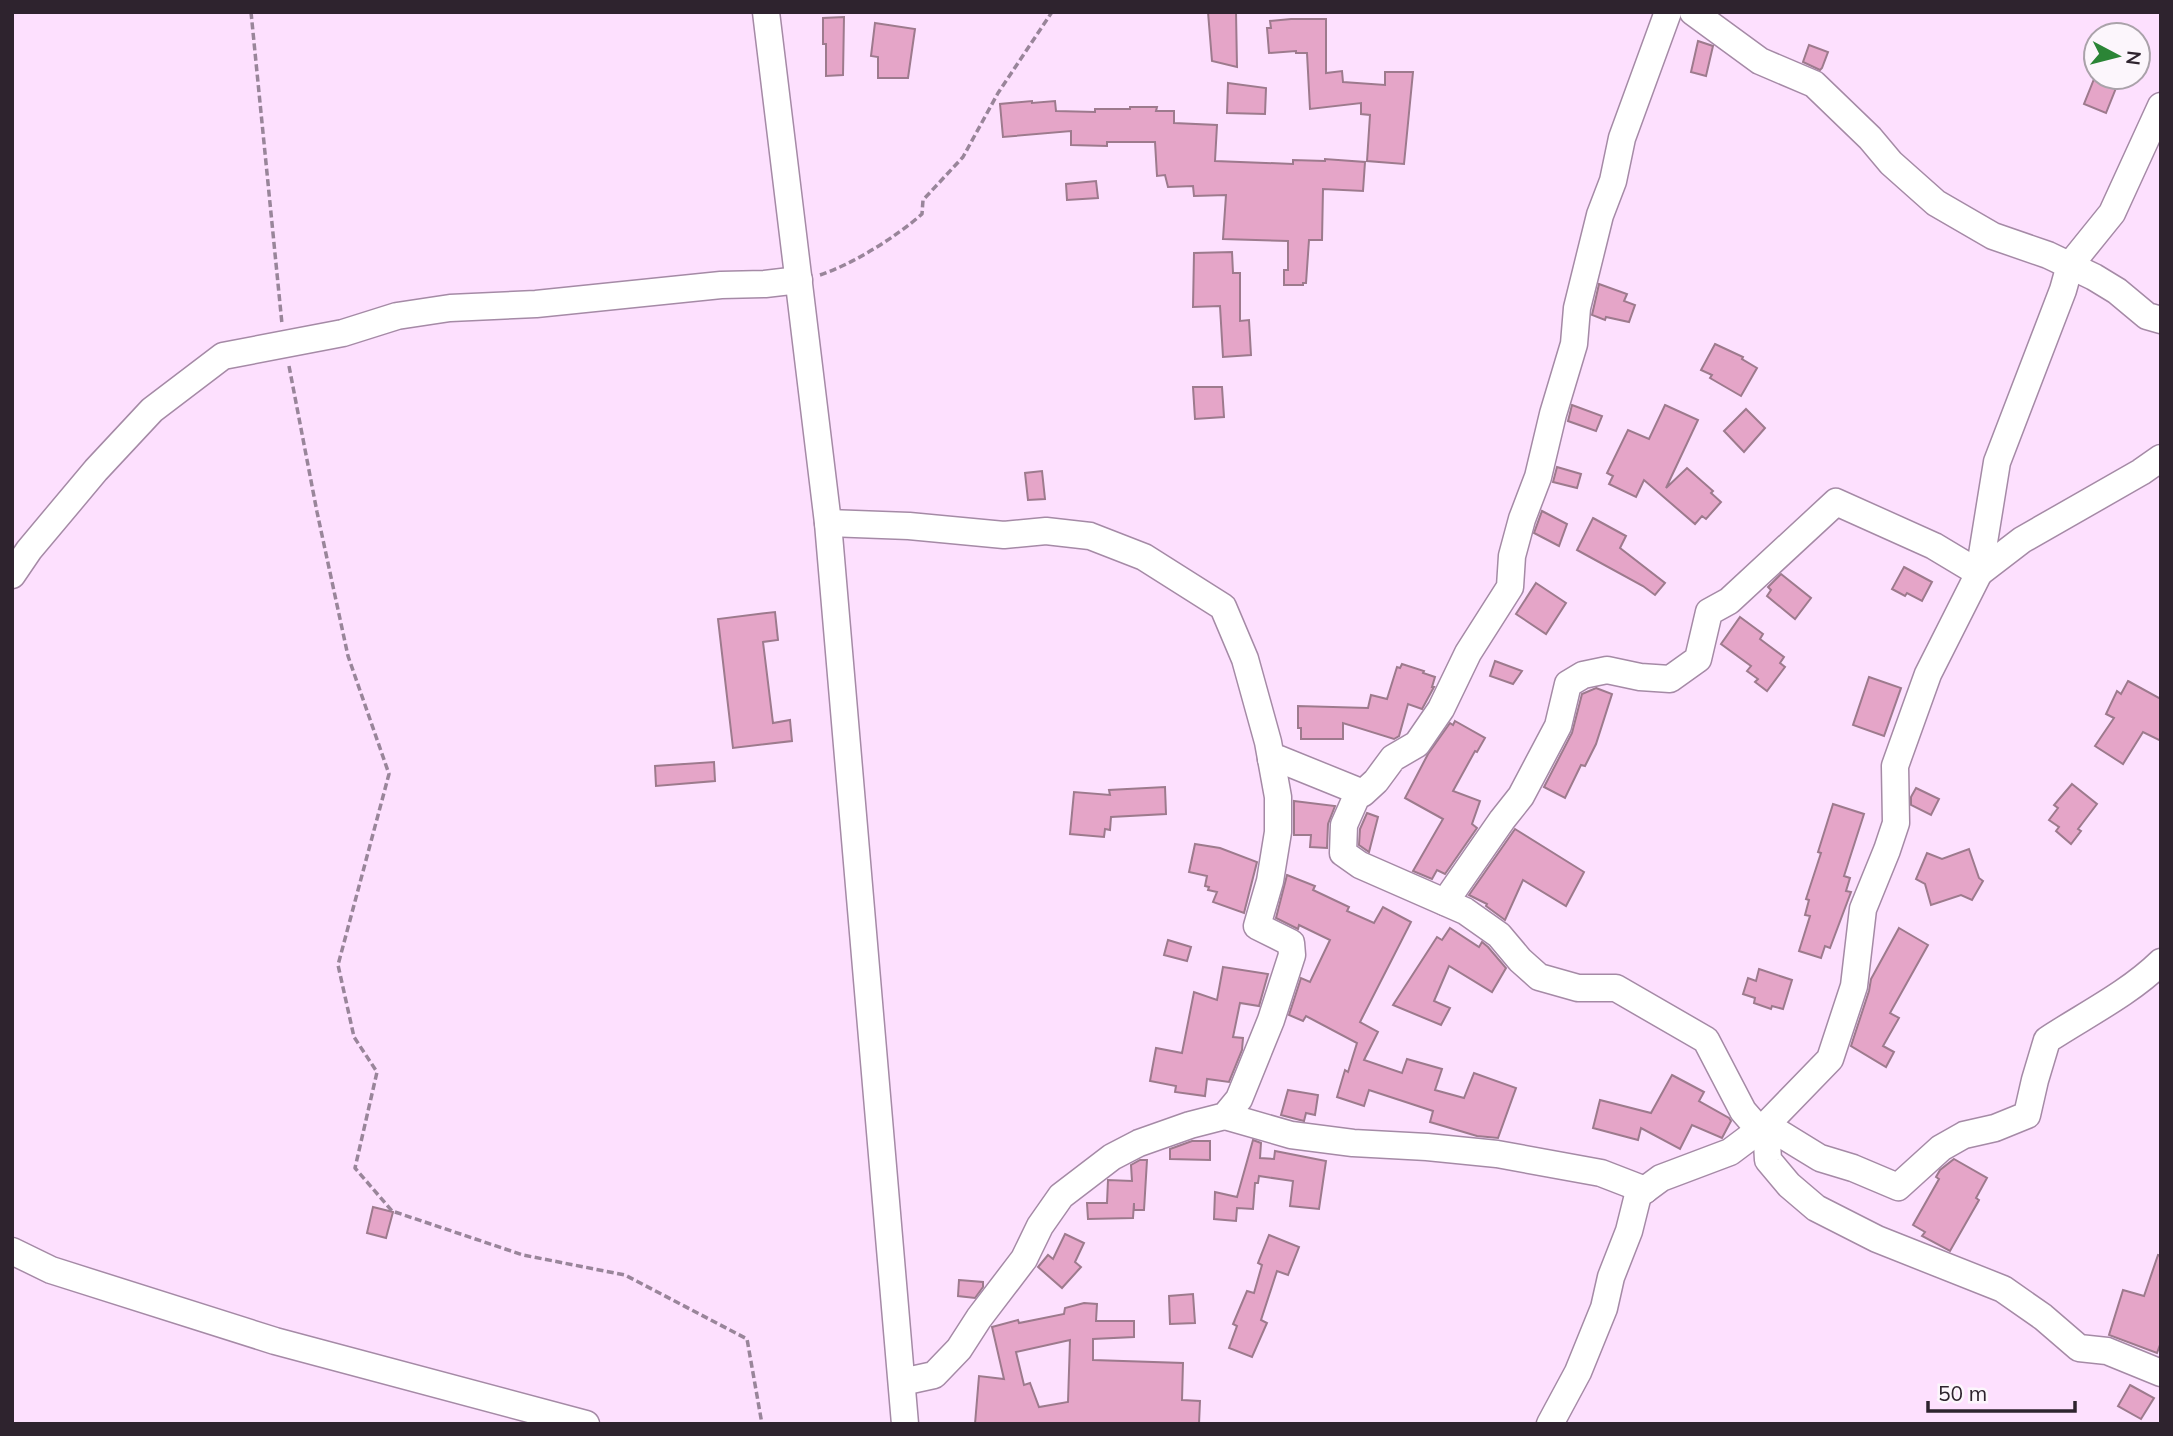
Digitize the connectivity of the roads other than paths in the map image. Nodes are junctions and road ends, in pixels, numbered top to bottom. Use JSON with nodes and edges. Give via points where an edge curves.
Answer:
{"nodes":[{"id":1,"x":766,"y":12,"type":"edge"},
{"id":2,"x":1668,"y":12,"type":"edge"},
{"id":3,"x":1693,"y":12,"type":"edge"},
{"id":4,"x":2161,"y":106,"type":"edge"},
{"id":5,"x":2070,"y":265,"type":"junction"},
{"id":6,"x":799,"y":280,"type":"junction"},
{"id":7,"x":2161,"y":320,"type":"edge"},
{"id":8,"x":2161,"y":458,"type":"edge"},
{"id":9,"x":828,"y":523,"type":"junction"},
{"id":10,"x":1979,"y":573,"type":"junction"},
{"id":11,"x":12,"y":575,"type":"edge"},
{"id":12,"x":1271,"y":759,"type":"junction"},
{"id":13,"x":1359,"y":791,"type":"junction"},
{"id":14,"x":1445,"y":902,"type":"junction"},
{"id":15,"x":2161,"y":962,"type":"edge"},
{"id":16,"x":1226,"y":1116,"type":"junction"},
{"id":17,"x":1766,"y":1125,"type":"junction"},
{"id":18,"x":1645,"y":1190,"type":"junction"},
{"id":19,"x":12,"y":1251,"type":"edge"},
{"id":20,"x":2161,"y":1373,"type":"edge"},
{"id":21,"x":902,"y":1382,"type":"junction"},
{"id":22,"x":586,"y":1424,"type":"edge"},
{"id":23,"x":905,"y":1424,"type":"edge"},
{"id":24,"x":1550,"y":1424,"type":"edge"}],
"edges":[{"from":1,"to":6,"type":"street"},
{"from":2,"to":13,"type":"street","via":[[1622,138],[1600,215],[1577,308],[1574,344],[1512,556],[1510,587],[1418,744],[1393,758],[1376,781],[1363,793]]},
{"from":3,"to":5,"type":"street","via":[[1760,61],[1814,84],[1936,203],[1993,236]]},
{"from":4,"to":5,"type":"street","via":[[2112,213]]},
{"from":5,"to":7,"type":"street","via":[[2117,291],[2147,316]]},
{"from":5,"to":10,"type":"street","via":[[1997,462]]},
{"from":6,"to":9,"type":"street"},
{"from":6,"to":11,"type":"street","via":[[450,308],[223,356],[152,410],[96,470]]},
{"from":8,"to":10,"type":"street","via":[[2022,540]]},
{"from":9,"to":12,"type":"street","via":[[1004,535],[1046,531],[1090,536],[1144,557],[1223,607],[1245,659]]},
{"from":9,"to":21,"type":"street"},
{"from":10,"to":14,"type":"street","via":[[1934,546],[1836,502],[1729,601],[1709,612],[1698,659],[1670,679],[1606,670],[1568,684],[1558,726],[1526,787]]},
{"from":10,"to":17,"type":"street","via":[[1928,674],[1895,766],[1896,823],[1863,909],[1854,986],[1830,1059]]},
{"from":12,"to":13,"type":"street"},
{"from":12,"to":16,"type":"street","via":[[1278,832],[1257,926],[1291,943],[1292,955],[1239,1100]]},
{"from":13,"to":14,"type":"street","via":[[1344,825],[1343,853]]},
{"from":14,"to":17,"type":"street","via":[[1499,935],[1539,977],[1578,988],[1616,988],[1706,1040],[1742,1111],[1756,1126]]},
{"from":15,"to":17,"type":"street","via":[[2115,998],[2047,1040],[2027,1115],[1964,1135],[1941,1148],[1898,1187],[1820,1158]]},
{"from":16,"to":18,"type":"street","via":[[1291,1135],[1497,1154],[1601,1173]]},
{"from":16,"to":21,"type":"street","via":[[1139,1143],[1112,1157],[1061,1196],[1024,1259],[958,1349],[934,1375]]},
{"from":17,"to":18,"type":"street","via":[[1730,1152],[1661,1178]]},
{"from":17,"to":20,"type":"street","via":[[1768,1160],[1816,1208],[2003,1289],[2079,1348],[2107,1352]]},
{"from":18,"to":24,"type":"street","via":[[1638,1195],[1604,1308],[1578,1373]]},
{"from":19,"to":22,"type":"street","via":[[51,1270],[275,1341]]},
{"from":21,"to":23,"type":"street"}]}
